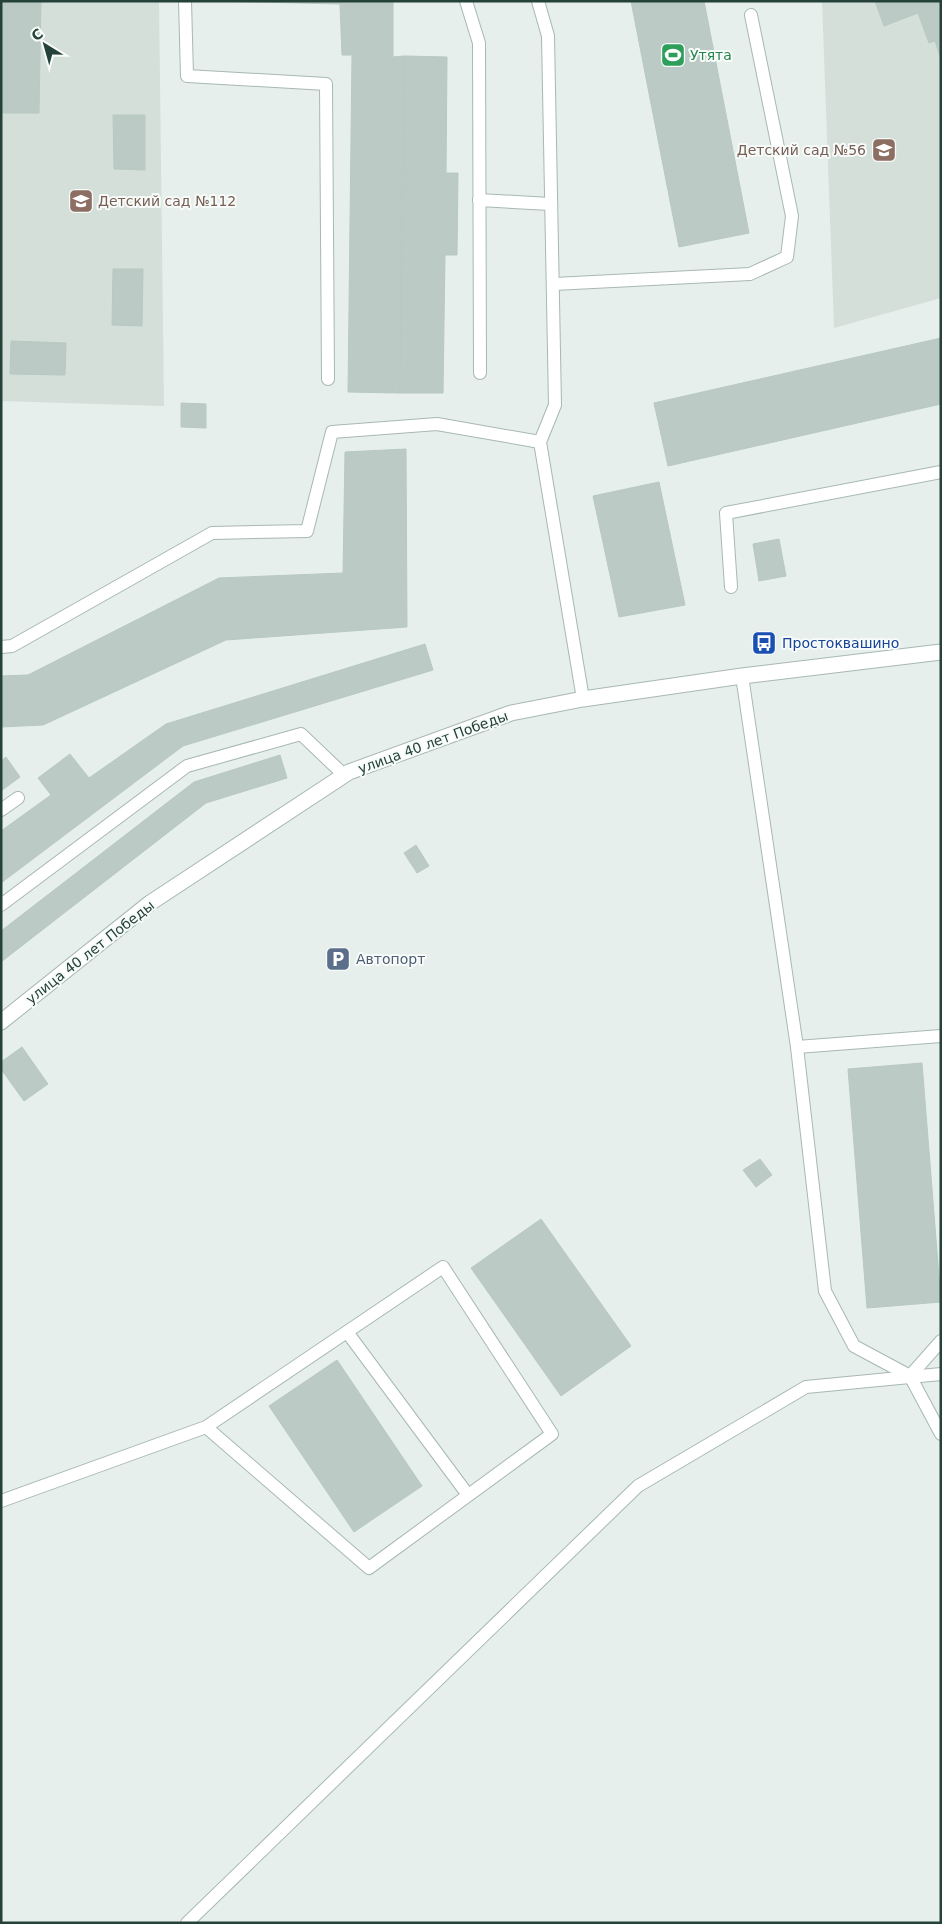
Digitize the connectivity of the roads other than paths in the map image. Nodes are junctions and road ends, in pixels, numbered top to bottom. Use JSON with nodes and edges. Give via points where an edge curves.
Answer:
{"nodes":[{"id":1,"x":185,"y":1,"type":"edge"},
{"id":2,"x":466,"y":1,"type":"edge"},
{"id":3,"x":538,"y":1,"type":"edge"},
{"id":4,"x":752,"y":15,"type":"dead end"},
{"id":5,"x":479,"y":200,"type":"junction"},
{"id":6,"x":550,"y":204,"type":"junction"},
{"id":7,"x":554,"y":284,"type":"junction"},
{"id":8,"x":480,"y":373,"type":"dead end"},
{"id":9,"x":328,"y":379,"type":"dead end"},
{"id":10,"x":540,"y":442,"type":"junction"},
{"id":11,"x":941,"y":472,"type":"edge"},
{"id":12,"x":731,"y":587,"type":"dead end"},
{"id":13,"x":1,"y":646,"type":"edge"},
{"id":14,"x":941,"y":652,"type":"edge"},
{"id":15,"x":742,"y":676,"type":"junction"},
{"id":16,"x":583,"y":700,"type":"junction"},
{"id":17,"x":344,"y":775,"type":"junction"},
{"id":18,"x":18,"y":798,"type":"dead end"},
{"id":19,"x":1,"y":810,"type":"edge"},
{"id":20,"x":1,"y":905,"type":"edge"},
{"id":21,"x":1,"y":1022,"type":"edge"},
{"id":22,"x":941,"y":1036,"type":"edge"},
{"id":23,"x":797,"y":1047,"type":"junction"},
{"id":24,"x":347,"y":1332,"type":"junction"},
{"id":25,"x":941,"y":1341,"type":"edge"},
{"id":26,"x":941,"y":1374,"type":"edge"},
{"id":27,"x":910,"y":1376,"type":"junction"},
{"id":28,"x":206,"y":1427,"type":"junction"},
{"id":29,"x":941,"y":1434,"type":"edge"},
{"id":30,"x":468,"y":1495,"type":"junction"},
{"id":31,"x":1,"y":1501,"type":"edge"},
{"id":32,"x":187,"y":1923,"type":"edge"}],
"edges":[{"from":1,"to":9,"type":"lane","via":[[187,76],[326,84]]},
{"from":2,"to":5,"type":"lane","via":[[479,44]]},
{"from":3,"to":6,"type":"lane","via":[[548,36]]},
{"from":4,"to":7,"type":"lane","via":[[792,216],[786,257],[750,274]]},
{"from":5,"to":6,"type":"lane"},
{"from":5,"to":8,"type":"lane"},
{"from":6,"to":7,"type":"lane"},
{"from":7,"to":10,"type":"lane","via":[[555,405]]},
{"from":10,"to":13,"type":"lane","via":[[437,424],[332,432],[307,530],[212,533],[12,646]]},
{"from":10,"to":16,"type":"lane"},
{"from":11,"to":12,"type":"lane","via":[[726,513]]},
{"from":14,"to":15,"type":"street","name":"улица 40 лет Победы"},
{"from":15,"to":16,"type":"street","name":"улица 40 лет Победы"},
{"from":15,"to":23,"type":"lane"},
{"from":16,"to":17,"type":"street","name":"улица 40 лет Победы","via":[[511,713]]},
{"from":17,"to":20,"type":"lane","via":[[301,734],[187,766]]},
{"from":17,"to":21,"type":"street","name":"улица 40 лет Победы","via":[[150,903]]},
{"from":18,"to":19,"type":"lane"},
{"from":22,"to":23,"type":"lane"},
{"from":23,"to":27,"type":"lane","via":[[825,1292],[854,1346]]},
{"from":24,"to":28,"type":"lane"},
{"from":24,"to":30,"type":"lane"},
{"from":24,"to":30,"type":"lane","via":[[443,1267],[552,1434]]},
{"from":25,"to":27,"type":"lane"},
{"from":26,"to":27,"type":"lane"},
{"from":27,"to":29,"type":"lane"},
{"from":27,"to":32,"type":"lane","via":[[806,1387],[638,1486]]},
{"from":28,"to":30,"type":"lane","via":[[369,1568]]},
{"from":28,"to":31,"type":"lane"}]}
